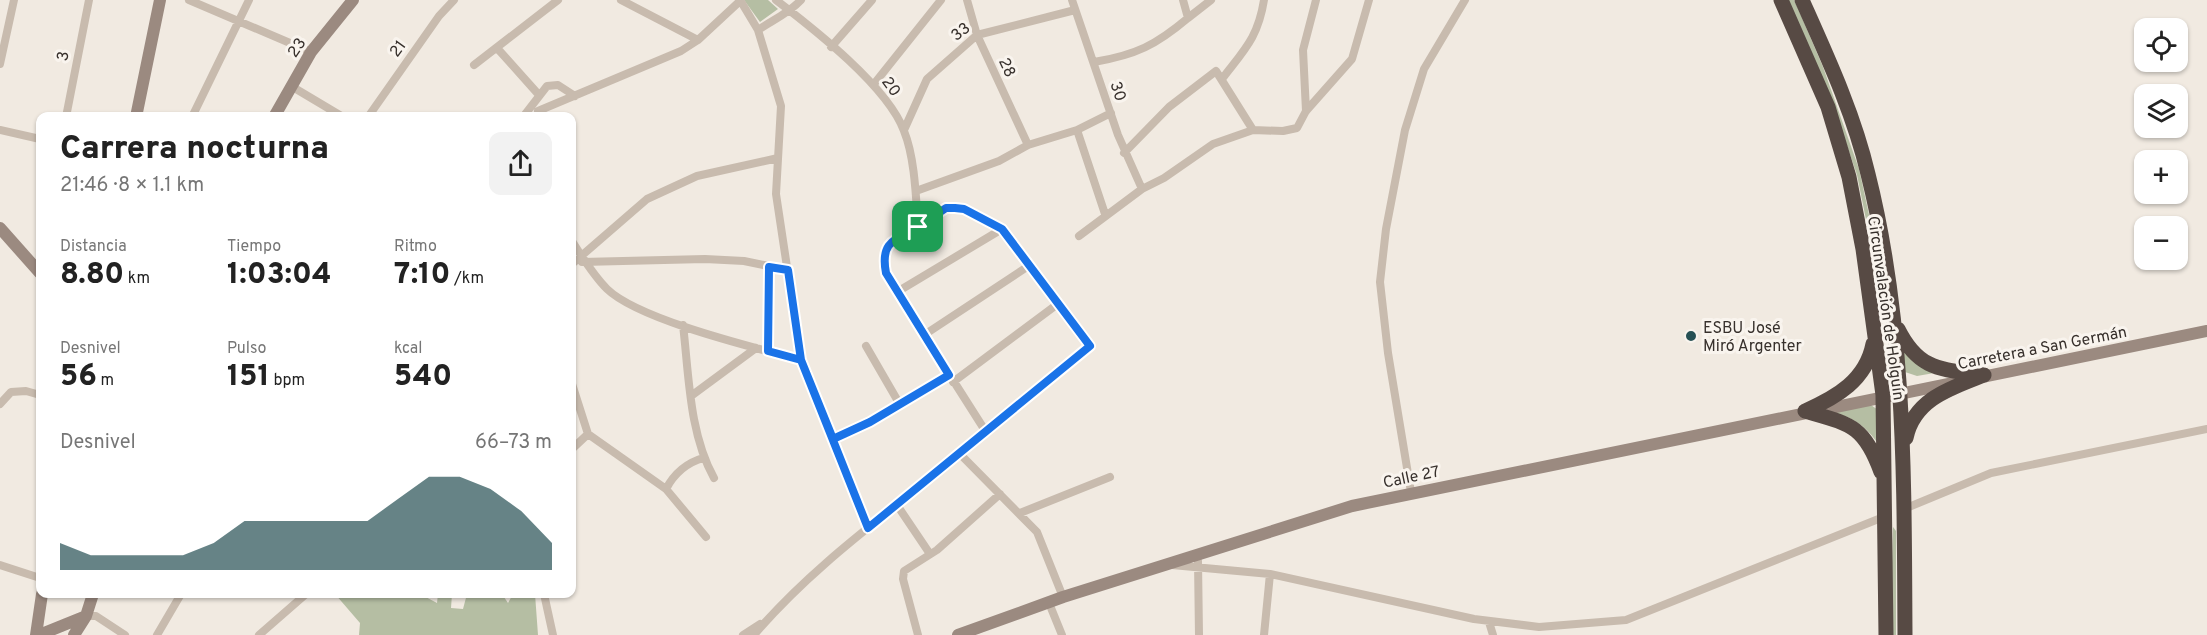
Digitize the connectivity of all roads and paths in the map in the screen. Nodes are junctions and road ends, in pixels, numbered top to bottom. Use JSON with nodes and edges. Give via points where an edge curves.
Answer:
{"nodes":[{"id":1,"x":14,"y":0,"type":"edge"},
{"id":2,"x":89,"y":0,"type":"edge"},
{"id":3,"x":160,"y":0,"type":"edge"},
{"id":4,"x":189,"y":0,"type":"edge"},
{"id":5,"x":249,"y":0,"type":"edge"},
{"id":6,"x":353,"y":0,"type":"edge"},
{"id":7,"x":454,"y":0,"type":"edge"},
{"id":8,"x":558,"y":0,"type":"edge"},
{"id":9,"x":621,"y":0,"type":"edge"},
{"id":10,"x":740,"y":0,"type":"edge"},
{"id":11,"x":776,"y":0,"type":"edge"},
{"id":12,"x":801,"y":0,"type":"edge"},
{"id":13,"x":872,"y":0,"type":"edge"},
{"id":14,"x":941,"y":0,"type":"edge"},
{"id":15,"x":967,"y":0,"type":"edge"},
{"id":16,"x":1072,"y":0,"type":"edge"},
{"id":17,"x":1182,"y":0,"type":"edge"},
{"id":18,"x":1211,"y":0,"type":"edge"},
{"id":19,"x":1264,"y":0,"type":"edge"},
{"id":20,"x":1316,"y":0,"type":"edge"},
{"id":21,"x":1369,"y":0,"type":"edge"},
{"id":22,"x":1465,"y":0,"type":"edge"},
{"id":23,"x":1781,"y":0,"type":"edge"},
{"id":24,"x":1802,"y":0,"type":"edge"},
{"id":25,"x":208,"y":3,"type":"edge"},
{"id":26,"x":545,"y":3,"type":"edge"},
{"id":27,"x":1075,"y":10,"type":"junction"},
{"id":28,"x":790,"y":11,"type":"junction"},
{"id":29,"x":1188,"y":18,"type":"junction"},
{"id":30,"x":240,"y":20,"type":"junction"},
{"id":31,"x":758,"y":30,"type":"junction"},
{"id":32,"x":977,"y":35,"type":"junction"},
{"id":33,"x":698,"y":40,"type":"junction"},
{"id":34,"x":831,"y":47,"type":"junction"},
{"id":35,"x":497,"y":48,"type":"junction"},
{"id":36,"x":311,"y":52,"type":"junction"},
{"id":37,"x":1094,"y":62,"type":"junction"},
{"id":38,"x":0,"y":64,"type":"edge"},
{"id":39,"x":474,"y":65,"type":"dead end"},
{"id":40,"x":1222,"y":79,"type":"junction"},
{"id":41,"x":874,"y":84,"type":"junction"},
{"id":42,"x":291,"y":86,"type":"junction"},
{"id":43,"x":539,"y":95,"type":"junction"},
{"id":44,"x":575,"y":96,"type":"junction"},
{"id":45,"x":536,"y":111,"type":"edge"},
{"id":46,"x":1306,"y":111,"type":"junction"},
{"id":47,"x":67,"y":112,"type":"edge"},
{"id":48,"x":137,"y":112,"type":"edge"},
{"id":49,"x":194,"y":112,"type":"edge"},
{"id":50,"x":277,"y":112,"type":"edge"},
{"id":51,"x":335,"y":112,"type":"edge"},
{"id":52,"x":372,"y":112,"type":"edge"},
{"id":53,"x":1111,"y":113,"type":"junction"},
{"id":54,"x":0,"y":130,"type":"edge"},
{"id":55,"x":904,"y":130,"type":"junction"},
{"id":56,"x":1077,"y":130,"type":"junction"},
{"id":57,"x":1253,"y":130,"type":"junction"},
{"id":58,"x":36,"y":138,"type":"edge"},
{"id":59,"x":1028,"y":145,"type":"junction"},
{"id":60,"x":1125,"y":153,"type":"junction"},
{"id":61,"x":778,"y":158,"type":"junction"},
{"id":62,"x":1142,"y":189,"type":"junction"},
{"id":63,"x":916,"y":191,"type":"junction"},
{"id":64,"x":1105,"y":214,"type":"junction"},
{"id":65,"x":918,"y":227,"type":"junction"},
{"id":66,"x":1002,"y":229,"type":"junction"},
{"id":67,"x":2,"y":235,"type":"edge"},
{"id":68,"x":1079,"y":236,"type":"dead end"},
{"id":69,"x":578,"y":261,"type":"edge"},
{"id":70,"x":1030,"y":265,"type":"junction"},
{"id":71,"x":769,"y":267,"type":"junction"},
{"id":72,"x":36,"y":269,"type":"edge"},
{"id":73,"x":788,"y":270,"type":"junction"},
{"id":74,"x":897,"y":292,"type":"junction"},
{"id":75,"x":1059,"y":303,"type":"junction"},
{"id":76,"x":1894,"y":321,"type":"junction"},
{"id":77,"x":683,"y":325,"type":"junction"},
{"id":78,"x":2207,"y":331,"type":"edge"},
{"id":79,"x":1876,"y":332,"type":"junction"},
{"id":80,"x":924,"y":335,"type":"junction"},
{"id":81,"x":866,"y":346,"type":"dead end"},
{"id":82,"x":756,"y":348,"type":"junction"},
{"id":83,"x":768,"y":351,"type":"junction"},
{"id":84,"x":801,"y":360,"type":"junction"},
{"id":85,"x":1984,"y":375,"type":"junction"},
{"id":86,"x":951,"y":378,"type":"junction"},
{"id":87,"x":1900,"y":392,"type":"junction"},
{"id":88,"x":36,"y":395,"type":"edge"},
{"id":89,"x":1883,"y":395,"type":"junction"},
{"id":90,"x":576,"y":396,"type":"edge"},
{"id":91,"x":691,"y":396,"type":"junction"},
{"id":92,"x":899,"y":403,"type":"junction"},
{"id":93,"x":0,"y":404,"type":"edge"},
{"id":94,"x":1805,"y":411,"type":"junction"},
{"id":95,"x":2207,"y":429,"type":"edge"},
{"id":96,"x":986,"y":432,"type":"junction"},
{"id":97,"x":588,"y":434,"type":"junction"},
{"id":98,"x":833,"y":439,"type":"junction"},
{"id":99,"x":576,"y":445,"type":"edge"},
{"id":100,"x":960,"y":454,"type":"junction"},
{"id":101,"x":1902,"y":455,"type":"junction"},
{"id":102,"x":703,"y":458,"type":"junction"},
{"id":103,"x":1110,"y":477,"type":"dead end"},
{"id":104,"x":714,"y":478,"type":"dead end"},
{"id":105,"x":1885,"y":484,"type":"junction"},
{"id":106,"x":666,"y":489,"type":"junction"},
{"id":107,"x":1411,"y":492,"type":"junction"},
{"id":108,"x":1000,"y":494,"type":"junction"},
{"id":109,"x":897,"y":505,"type":"junction"},
{"id":110,"x":1904,"y":509,"type":"junction"},
{"id":111,"x":1020,"y":513,"type":"junction"},
{"id":112,"x":1886,"y":516,"type":"junction"},
{"id":113,"x":868,"y":528,"type":"junction"},
{"id":114,"x":706,"y":537,"type":"dead end"},
{"id":115,"x":930,"y":554,"type":"junction"},
{"id":116,"x":1198,"y":560,"type":"junction"},
{"id":117,"x":0,"y":565,"type":"edge"},
{"id":118,"x":1270,"y":574,"type":"junction"},
{"id":119,"x":36,"y":577,"type":"edge"},
{"id":120,"x":1063,"y":597,"type":"junction"},
{"id":121,"x":42,"y":598,"type":"edge"},
{"id":122,"x":92,"y":598,"type":"edge"},
{"id":123,"x":179,"y":598,"type":"edge"},
{"id":124,"x":301,"y":598,"type":"edge"},
{"id":125,"x":545,"y":598,"type":"edge"},
{"id":126,"x":1048,"y":603,"type":"junction"},
{"id":127,"x":86,"y":616,"type":"junction"},
{"id":128,"x":768,"y":619,"type":"junction"},
{"id":129,"x":1489,"y":622,"type":"junction"},
{"id":130,"x":1555,"y":625,"type":"junction"},
{"id":131,"x":38,"y":635,"type":"edge"},
{"id":132,"x":59,"y":635,"type":"edge"},
{"id":133,"x":74,"y":635,"type":"edge"},
{"id":134,"x":125,"y":635,"type":"edge"},
{"id":135,"x":157,"y":635,"type":"edge"},
{"id":136,"x":259,"y":635,"type":"edge"},
{"id":137,"x":553,"y":635,"type":"edge"},
{"id":138,"x":743,"y":635,"type":"edge"},
{"id":139,"x":754,"y":635,"type":"edge"},
{"id":140,"x":918,"y":635,"type":"edge"},
{"id":141,"x":958,"y":635,"type":"edge"},
{"id":142,"x":1062,"y":635,"type":"edge"},
{"id":143,"x":1199,"y":635,"type":"edge"},
{"id":144,"x":1264,"y":635,"type":"edge"},
{"id":145,"x":1493,"y":635,"type":"edge"},
{"id":146,"x":1558,"y":635,"type":"edge"},
{"id":147,"x":1886,"y":635,"type":"edge"},
{"id":148,"x":1905,"y":635,"type":"edge"}],
"edges":[{"from":1,"to":38,"type":"street"},
{"from":2,"to":47,"type":"street","name":"3"},
{"from":3,"to":48,"type":"main road"},
{"from":4,"to":25,"type":"street"},
{"from":5,"to":30,"type":"street"},
{"from":6,"to":36,"type":"main road","name":"23"},
{"from":7,"to":52,"type":"street","name":"21"},
{"from":8,"to":26,"type":"street"},
{"from":9,"to":33,"type":"street"},
{"from":10,"to":31,"type":"street"},
{"from":10,"to":33,"type":"street"},
{"from":11,"to":28,"type":"street","name":"20"},
{"from":12,"to":28,"type":"street"},
{"from":13,"to":34,"type":"street"},
{"from":14,"to":41,"type":"street"},
{"from":15,"to":32,"type":"street","name":"28"},
{"from":16,"to":27,"type":"street","name":"30"},
{"from":17,"to":29,"type":"street"},
{"from":18,"to":29,"type":"street"},
{"from":19,"to":40,"type":"street","via":[[1255,37]]},
{"from":20,"to":46,"type":"street","via":[[1303,50]]},
{"from":21,"to":46,"type":"street","via":[[1352,59]]},
{"from":22,"to":107,"type":"street","via":[[1424,69],[1405,130],[1380,282]]},
{"from":23,"to":79,"type":"highway","name":"Circunvalación de Holguín","via":[[1828,107],[1849,177]]},
{"from":24,"to":76,"type":"highway","name":"Circunvalación de Holguín","via":[[1844,99],[1868,172]]},
{"from":25,"to":30,"type":"street"},
{"from":26,"to":35,"type":"street"},
{"from":27,"to":32,"type":"street","name":"33"},
{"from":27,"to":37,"type":"street","name":"30"},
{"from":28,"to":31,"type":"street"},
{"from":28,"to":34,"type":"street","name":"20"},
{"from":29,"to":37,"type":"street","via":[[1141,51]]},
{"from":30,"to":36,"type":"street"},
{"from":30,"to":49,"type":"street"},
{"from":31,"to":61,"type":"street","via":[[781,106]]},
{"from":32,"to":55,"type":"street","name":"33","via":[[927,79]]},
{"from":32,"to":59,"type":"street","name":"28"},
{"from":33,"to":44,"type":"street"},
{"from":34,"to":41,"type":"street","name":"20"},
{"from":35,"to":39,"type":"street"},
{"from":35,"to":43,"type":"street"},
{"from":36,"to":42,"type":"main road","name":"23"},
{"from":37,"to":53,"type":"street","name":"30"},
{"from":40,"to":57,"type":"street"},
{"from":40,"to":60,"type":"street","via":[[1216,71],[1169,107]]},
{"from":41,"to":55,"type":"street","name":"20"},
{"from":42,"to":50,"type":"main road","name":"23"},
{"from":42,"to":51,"type":"street"},
{"from":43,"to":44,"type":"street","via":[[552,84]]},
{"from":43,"to":45,"type":"street"},
{"from":44,"to":45,"type":"street"},
{"from":46,"to":57,"type":"street","via":[[1297,128]]},
{"from":53,"to":56,"type":"street"},
{"from":53,"to":60,"type":"street","name":"30"},
{"from":54,"to":58,"type":"street"},
{"from":55,"to":63,"type":"street","name":"20"},
{"from":56,"to":59,"type":"street"},
{"from":56,"to":64,"type":"street"},
{"from":57,"to":62,"type":"street","via":[[1213,144]]},
{"from":59,"to":63,"type":"street","via":[[999,161]]},
{"from":60,"to":62,"type":"street","name":"30"},
{"from":61,"to":69,"type":"street","via":[[697,176],[654,195],[632,210]]},
{"from":61,"to":73,"type":"street","via":[[776,194]]},
{"from":62,"to":64,"type":"street"},
{"from":63,"to":65,"type":"street","name":"20"},
{"from":64,"to":68,"type":"street"},
{"from":65,"to":66,"type":"street","via":[[946,208],[955,208]]},
{"from":65,"to":74,"type":"street","via":[[892,240],[886,248],[886,273]]},
{"from":66,"to":70,"type":"street"},
{"from":66,"to":74,"type":"street"},
{"from":67,"to":72,"type":"main road"},
{"from":69,"to":71,"type":"street","via":[[705,259]]},
{"from":69,"to":77,"type":"street","via":[[618,297]]},
{"from":70,"to":75,"type":"street"},
{"from":70,"to":80,"type":"street"},
{"from":71,"to":73,"type":"street"},
{"from":71,"to":83,"type":"street"},
{"from":73,"to":84,"type":"street"},
{"from":74,"to":80,"type":"street"},
{"from":75,"to":86,"type":"street"},
{"from":75,"to":96,"type":"street","via":[[1090,346]]},
{"from":76,"to":85,"type":"highway","via":[[1918,359],[1936,368]]},
{"from":76,"to":87,"type":"highway","name":"Circunvalación de Holguín"},
{"from":77,"to":82,"type":"street"},
{"from":77,"to":91,"type":"street"},
{"from":78,"to":85,"type":"main road","name":"Carretera a San Germán"},
{"from":79,"to":89,"type":"highway","name":"Circunvalación de Holguín"},
{"from":79,"to":94,"type":"highway","via":[[1870,360],[1860,376],[1831,400]]},
{"from":80,"to":86,"type":"street"},
{"from":81,"to":92,"type":"street"},
{"from":82,"to":83,"type":"street"},
{"from":82,"to":91,"type":"street"},
{"from":83,"to":84,"type":"street"},
{"from":84,"to":98,"type":"street"},
{"from":85,"to":87,"type":"main road","name":"Carretera a San Germán"},
{"from":85,"to":101,"type":"highway","via":[[1944,391],[1921,407],[1912,418]]},
{"from":86,"to":92,"type":"street"},
{"from":86,"to":96,"type":"street"},
{"from":87,"to":89,"type":"main road","name":"Carretera a San Germán"},
{"from":87,"to":101,"type":"highway","name":"Circunvalación de Holguín"},
{"from":88,"to":93,"type":"street","via":[[12,392]]},
{"from":89,"to":94,"type":"main road","name":"Calle 27"},
{"from":89,"to":105,"type":"highway","name":"Circunvalación de Holguín"},
{"from":90,"to":97,"type":"street"},
{"from":91,"to":102,"type":"street"},
{"from":92,"to":98,"type":"street"},
{"from":94,"to":105,"type":"highway","via":[[1851,425],[1874,453]]},
{"from":94,"to":107,"type":"main road","name":"Calle 27"},
{"from":95,"to":110,"type":"street","via":[[1991,473]]},
{"from":96,"to":100,"type":"street"},
{"from":97,"to":99,"type":"street"},
{"from":97,"to":106,"type":"street"},
{"from":98,"to":113,"type":"street"},
{"from":100,"to":108,"type":"street"},
{"from":100,"to":109,"type":"street"},
{"from":101,"to":110,"type":"highway","name":"Circunvalación de Holguín"},
{"from":102,"to":104,"type":"street"},
{"from":102,"to":106,"type":"street","via":[[672,477]]},
{"from":103,"to":111,"type":"street"},
{"from":105,"to":112,"type":"highway","name":"Circunvalación de Holguín"},
{"from":106,"to":114,"type":"street"},
{"from":107,"to":116,"type":"main road","name":"Calle 27","via":[[1352,506]]},
{"from":108,"to":111,"type":"street"},
{"from":108,"to":115,"type":"street"},
{"from":109,"to":113,"type":"street"},
{"from":109,"to":115,"type":"street"},
{"from":110,"to":148,"type":"highway","name":"Circunvalación de Holguín"},
{"from":111,"to":120,"type":"street","via":[[1037,532]]},
{"from":112,"to":130,"type":"street","via":[[1626,620]]},
{"from":112,"to":147,"type":"highway","name":"Circunvalación de Holguín"},
{"from":113,"to":128,"type":"street"},
{"from":115,"to":140,"type":"street","via":[[904,571]]},
{"from":116,"to":118,"type":"street"},
{"from":116,"to":120,"type":"main road","name":"Calle 27","via":[[1163,565]]},
{"from":116,"to":143,"type":"street"},
{"from":117,"to":119,"type":"street"},
{"from":118,"to":129,"type":"street"},
{"from":118,"to":144,"type":"street"},
{"from":120,"to":126,"type":"main road","name":"Calle 27"},
{"from":121,"to":131,"type":"main road"},
{"from":122,"to":127,"type":"main road"},
{"from":123,"to":135,"type":"street"},
{"from":124,"to":136,"type":"street"},
{"from":125,"to":137,"type":"street"},
{"from":126,"to":141,"type":"main road","name":"Calle 27"},
{"from":126,"to":142,"type":"street"},
{"from":127,"to":131,"type":"main road"},
{"from":127,"to":132,"type":"main road"},
{"from":127,"to":133,"type":"main road"},
{"from":127,"to":134,"type":"street","via":[[96,616]]},
{"from":128,"to":138,"type":"street"},
{"from":128,"to":139,"type":"street"},
{"from":129,"to":130,"type":"street"},
{"from":129,"to":145,"type":"street"},
{"from":130,"to":146,"type":"street"}]}
